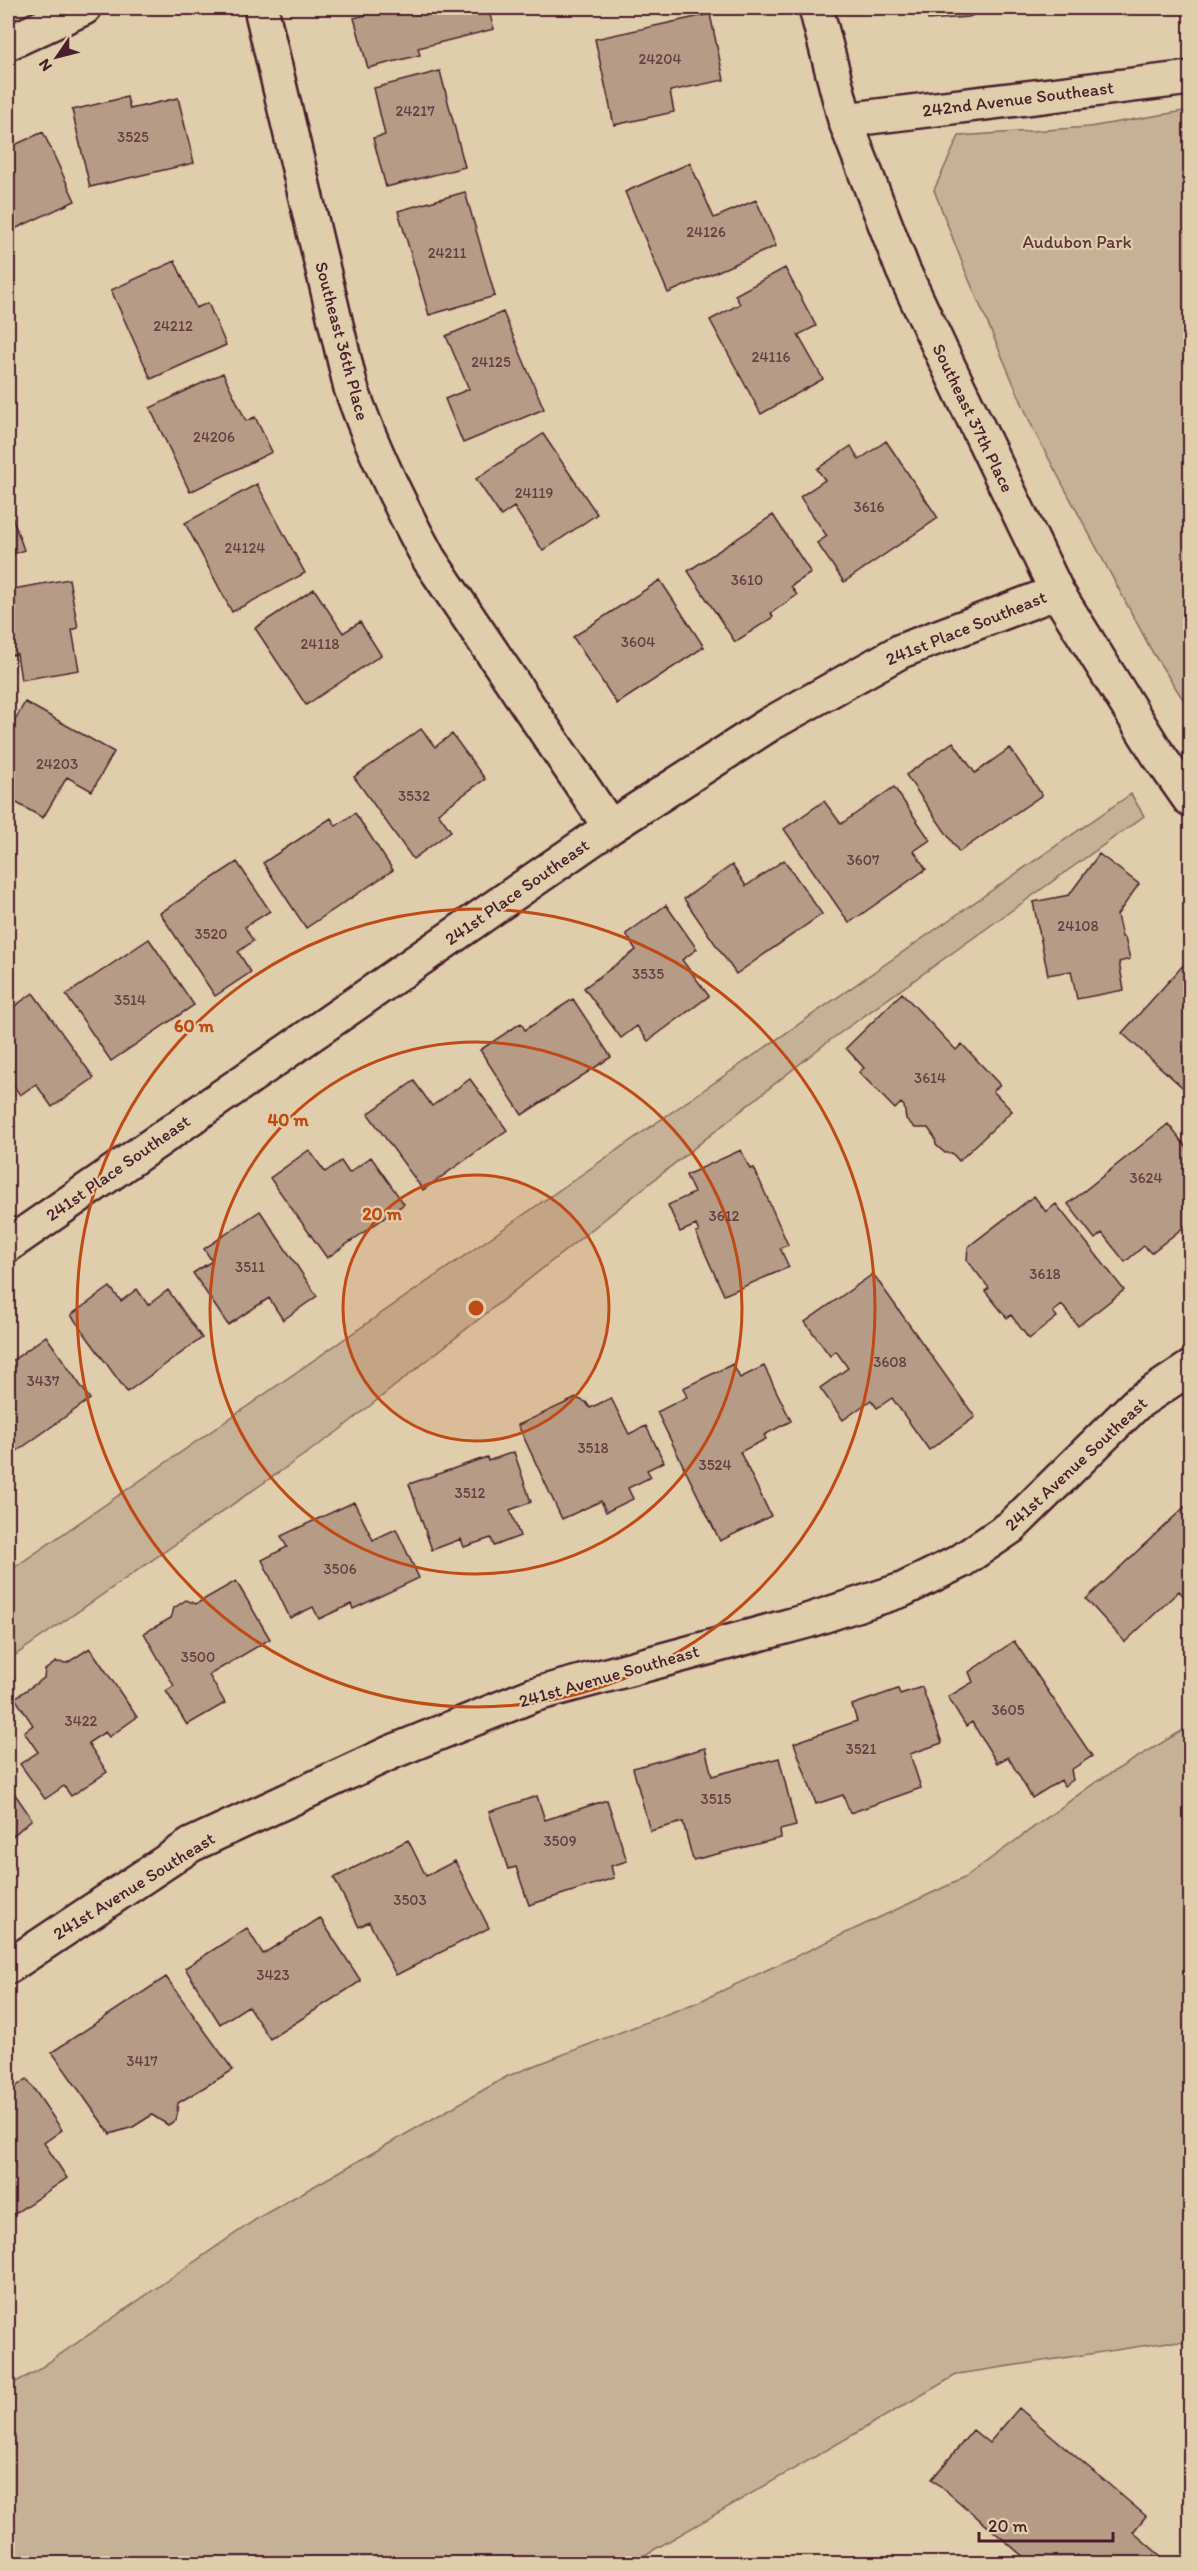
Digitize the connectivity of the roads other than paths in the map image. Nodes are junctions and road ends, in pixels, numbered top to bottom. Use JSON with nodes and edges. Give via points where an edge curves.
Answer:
{"nodes":[{"id":1,"x":84,"y":8,"type":"edge"},
{"id":2,"x":261,"y":8,"type":"edge"},
{"id":3,"x":816,"y":8,"type":"edge"},
{"id":4,"x":8,"y":44,"type":"edge"},
{"id":5,"x":1191,"y":78,"type":"edge"},
{"id":6,"x":845,"y":120,"type":"junction"},
{"id":7,"x":1057,"y":592,"type":"junction"},
{"id":8,"x":1191,"y":800,"type":"edge"},
{"id":9,"x":610,"y":827,"type":"junction"},
{"id":10,"x":8,"y":1245,"type":"edge"},
{"id":11,"x":1191,"y":1368,"type":"edge"},
{"id":12,"x":8,"y":1967,"type":"edge"}],
"edges":[{"from":1,"to":4,"type":"street"},
{"from":2,"to":9,"type":"street","name":"Southeast 36th Place","via":[[351,388],[367,435],[429,559]]},
{"from":3,"to":6,"type":"street","name":"Southeast 37th Place"},
{"from":5,"to":6,"type":"street","name":"242nd Avenue Southeast"},
{"from":6,"to":7,"type":"street","name":"Southeast 37th Place","via":[[903,270]]},
{"from":7,"to":8,"type":"street","name":"Southeast 37th Place","via":[[1157,753]]},
{"from":7,"to":9,"type":"street","name":"241st Place Southeast","via":[[901,651],[770,724]]},
{"from":9,"to":10,"type":"street","name":"241st Place Southeast"},
{"from":11,"to":12,"type":"street","name":"241st Avenue Southeast","via":[[1137,1403],[1011,1527],[962,1561],[902,1590],[807,1621],[533,1695],[392,1752],[191,1845]]}]}
